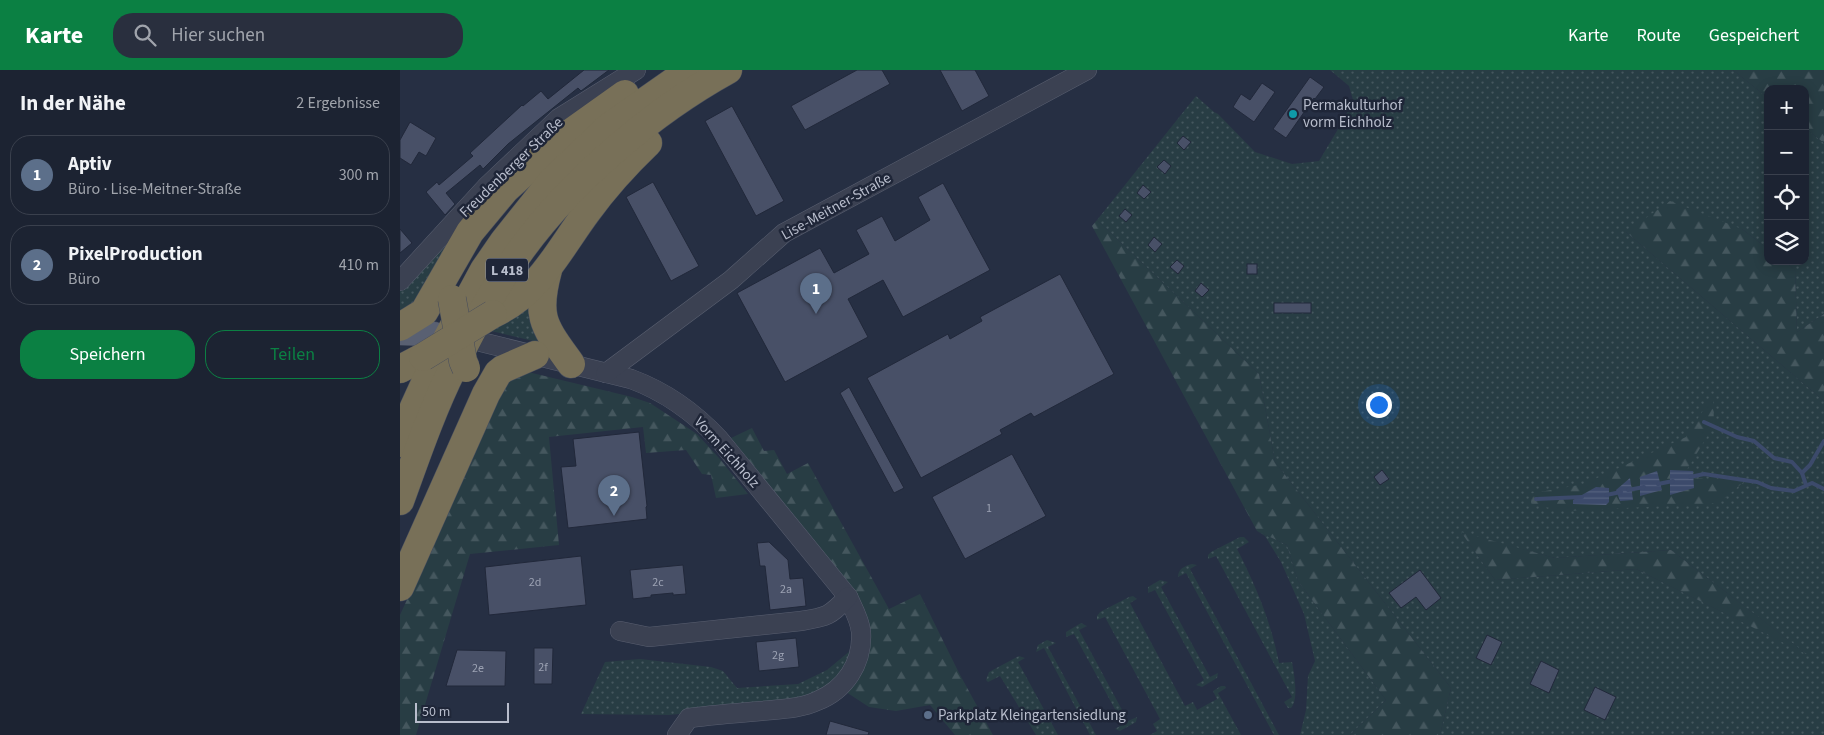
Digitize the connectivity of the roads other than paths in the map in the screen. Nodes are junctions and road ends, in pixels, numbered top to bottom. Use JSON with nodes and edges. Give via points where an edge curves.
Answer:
{"nodes":[{"id":1,"x":636,"y":70,"type":"edge"},
{"id":2,"x":665,"y":70,"type":"edge"},
{"id":3,"x":728,"y":70,"type":"edge"},
{"id":4,"x":1087,"y":70,"type":"edge"},
{"id":5,"x":690,"y":82,"type":"edge"},
{"id":6,"x":450,"y":268,"type":"junction"},
{"id":7,"x":548,"y":270,"type":"junction"},
{"id":8,"x":400,"y":281,"type":"edge"},
{"id":9,"x":400,"y":327,"type":"edge"},
{"id":10,"x":400,"y":333,"type":"edge"},
{"id":11,"x":440,"y":348,"type":"edge"},
{"id":12,"x":536,"y":355,"type":"junction"},
{"id":13,"x":571,"y":364,"type":"junction"},
{"id":14,"x":606,"y":373,"type":"junction"},
{"id":15,"x":475,"y":420,"type":"junction"},
{"id":16,"x":400,"y":443,"type":"edge"},
{"id":17,"x":400,"y":501,"type":"edge"},
{"id":18,"x":400,"y":588,"type":"edge"},
{"id":19,"x":848,"y":596,"type":"junction"},
{"id":20,"x":620,"y":631,"type":"dead end"},
{"id":21,"x":677,"y":735,"type":"edge"}],
"edges":[{"from":1,"to":8,"type":"street","name":"Freudenberger Straße","via":[[559,118],[487,186]]},
{"from":2,"to":6,"type":"highway","via":[[596,113],[531,165],[491,205],[470,232]]},
{"from":3,"to":5,"type":"highway","number":"L 418"},
{"from":4,"to":14,"type":"street","name":"Lise-Meitner-Straße","via":[[784,233],[731,280]]},
{"from":5,"to":7,"type":"highway","via":[[665,126],[598,197]]},
{"from":5,"to":16,"type":"highway","number":"L 418","via":[[610,126],[552,181],[484,270],[435,361]]},
{"from":5,"to":17,"type":"highway","number":"L 418","via":[[584,178],[521,250],[485,306],[452,369]]},
{"from":6,"to":9,"type":"highway","via":[[424,312]]},
{"from":6,"to":11,"type":"highway","bridge":true,"via":[[452,300]]},
{"from":7,"to":11,"type":"highway","bridge":true,"via":[[526,293]]},
{"from":7,"to":13,"type":"highway","via":[[541,302],[542,318]]},
{"from":10,"to":11,"type":"main road"},
{"from":11,"to":12,"type":"street","name":"Vorm Eichholz"},
{"from":11,"to":15,"type":"highway","bridge":true,"via":[[463,361],[473,391]]},
{"from":12,"to":13,"type":"street","name":"Vorm Eichholz"},
{"from":12,"to":15,"type":"highway","via":[[498,373]]},
{"from":13,"to":14,"type":"street","name":"Vorm Eichholz"},
{"from":14,"to":19,"type":"street","name":"Vorm Eichholz","via":[[649,385],[700,420]]},
{"from":15,"to":18,"type":"highway"},
{"from":19,"to":20,"type":"street","via":[[834,612],[801,621],[649,637]]},
{"from":19,"to":21,"type":"street","name":"Vorm Eichholz","via":[[861,632],[860,652],[843,685],[830,696],[797,707],[689,718]]}]}
